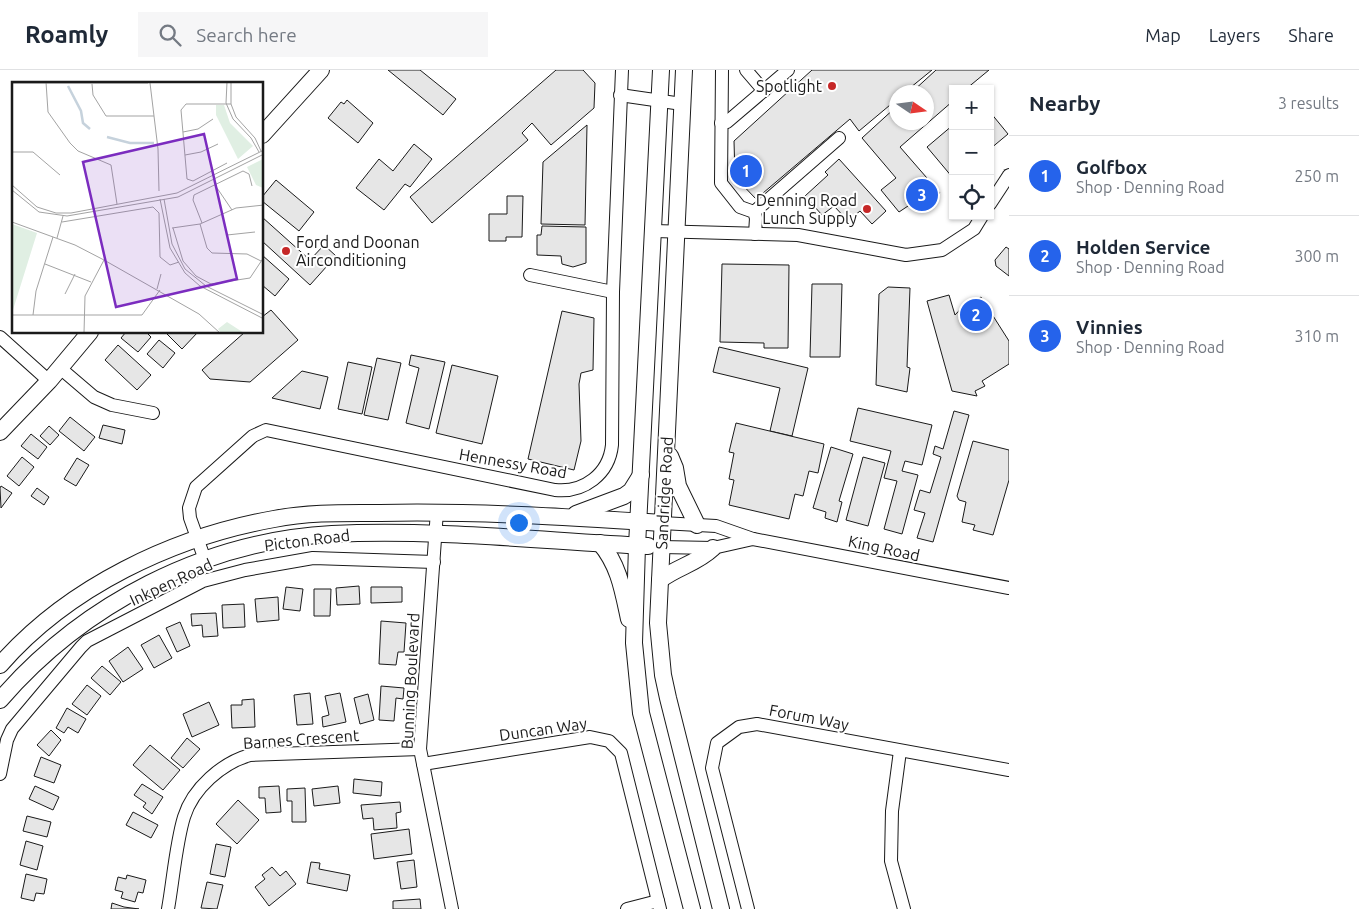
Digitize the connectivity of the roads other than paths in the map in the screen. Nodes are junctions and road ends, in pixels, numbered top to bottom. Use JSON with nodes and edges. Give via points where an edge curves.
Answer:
{"nodes":[{"id":1,"x":321,"y":70,"type":"edge"},
{"id":2,"x":622,"y":70,"type":"edge"},
{"id":3,"x":661,"y":70,"type":"edge"},
{"id":4,"x":684,"y":70,"type":"edge"},
{"id":5,"x":722,"y":70,"type":"edge"},
{"id":6,"x":746,"y":70,"type":"edge"},
{"id":7,"x":787,"y":70,"type":"edge"},
{"id":8,"x":764,"y":91,"type":"junction"},
{"id":9,"x":620,"y":95,"type":"junction"},
{"id":10,"x":660,"y":102,"type":"junction"},
{"id":11,"x":682,"y":104,"type":"junction"},
{"id":12,"x":721,"y":123,"type":"junction"},
{"id":13,"x":264,"y":133,"type":"edge"},
{"id":14,"x":839,"y":138,"type":"dead end"},
{"id":15,"x":1009,"y":175,"type":"edge"},
{"id":16,"x":994,"y":198,"type":"edge"},
{"id":17,"x":754,"y":212,"type":"junction"},
{"id":18,"x":980,"y":220,"type":"edge"},
{"id":19,"x":654,"y":231,"type":"junction"},
{"id":20,"x":677,"y":232,"type":"junction"},
{"id":21,"x":755,"y":234,"type":"junction"},
{"id":22,"x":530,"y":275,"type":"dead end"},
{"id":23,"x":614,"y":292,"type":"junction"},
{"id":24,"x":88,"y":334,"type":"edge"},
{"id":25,"x":0,"y":337,"type":"edge"},
{"id":26,"x":60,"y":368,"type":"junction"},
{"id":27,"x":49,"y":381,"type":"junction"},
{"id":28,"x":153,"y":414,"type":"dead end"},
{"id":29,"x":0,"y":432,"type":"edge"},
{"id":30,"x":666,"y":447,"type":"junction"},
{"id":31,"x":640,"y":475,"type":"junction"},
{"id":32,"x":437,"y":511,"type":"junction"},
{"id":33,"x":570,"y":517,"type":"junction"},
{"id":34,"x":638,"y":521,"type":"junction"},
{"id":35,"x":662,"y":523,"type":"junction"},
{"id":36,"x":697,"y":525,"type":"junction"},
{"id":37,"x":436,"y":534,"type":"junction"},
{"id":38,"x":197,"y":538,"type":"junction"},
{"id":39,"x":753,"y":539,"type":"junction"},
{"id":40,"x":600,"y":543,"type":"junction"},
{"id":41,"x":637,"y":546,"type":"junction"},
{"id":42,"x":661,"y":547,"type":"junction"},
{"id":43,"x":713,"y":548,"type":"junction"},
{"id":44,"x":205,"y":560,"type":"junction"},
{"id":45,"x":434,"y":562,"type":"junction"},
{"id":46,"x":660,"y":580,"type":"junction"},
{"id":47,"x":1009,"y":588,"type":"edge"},
{"id":48,"x":634,"y":643,"type":"junction"},
{"id":49,"x":0,"y":665,"type":"edge"},
{"id":50,"x":0,"y":700,"type":"edge"},
{"id":51,"x":420,"y":749,"type":"junction"},
{"id":52,"x":900,"y":751,"type":"junction"},
{"id":53,"x":423,"y":764,"type":"junction"},
{"id":54,"x":1009,"y":770,"type":"edge"},
{"id":55,"x":0,"y":774,"type":"edge"},
{"id":56,"x":659,"y":905,"type":"edge"},
{"id":57,"x":168,"y":909,"type":"edge"},
{"id":58,"x":452,"y":909,"type":"edge"},
{"id":59,"x":627,"y":909,"type":"edge"},
{"id":60,"x":692,"y":909,"type":"edge"},
{"id":61,"x":721,"y":909,"type":"edge"},
{"id":62,"x":748,"y":909,"type":"edge"},
{"id":63,"x":904,"y":909,"type":"edge"}],
"edges":[{"from":1,"to":13,"type":"main road"},
{"from":2,"to":9,"type":"street","name":"Hennessy Road"},
{"from":3,"to":10,"type":"main road","name":"Sandridge Road"},
{"from":4,"to":11,"type":"main road","name":"Sandridge Road"},
{"from":5,"to":12,"type":"street"},
{"from":6,"to":8,"type":"street"},
{"from":7,"to":8,"type":"street"},
{"from":8,"to":12,"type":"street","via":[[727,122]]},
{"from":9,"to":10,"type":"street"},
{"from":9,"to":23,"type":"street","name":"Hennessy Road"},
{"from":10,"to":11,"type":"street"},
{"from":10,"to":19,"type":"main road","name":"Sandridge Road"},
{"from":11,"to":20,"type":"main road","name":"Sandridge Road"},
{"from":12,"to":17,"type":"street","via":[[721,183],[740,206]]},
{"from":14,"to":17,"type":"street"},
{"from":15,"to":16,"type":"street"},
{"from":17,"to":21,"type":"street"},
{"from":18,"to":21,"type":"street","via":[[958,242],[926,254],[906,255],[832,240]]},
{"from":19,"to":20,"type":"street"},
{"from":19,"to":31,"type":"main road","name":"Sandridge Road"},
{"from":20,"to":21,"type":"street"},
{"from":20,"to":30,"type":"main road","name":"Sandridge Road"},
{"from":22,"to":23,"type":"street"},
{"from":23,"to":38,"type":"street","name":"Hennessy Road","via":[[611,452],[606,466],[586,485],[555,490],[266,430],[253,436],[196,487],[189,508]]},
{"from":24,"to":26,"type":"main road"},
{"from":25,"to":27,"type":"street"},
{"from":26,"to":27,"type":"main road"},
{"from":26,"to":28,"type":"street","via":[[94,397],[112,405]]},
{"from":27,"to":29,"type":"main road"},
{"from":30,"to":35,"type":"main road","name":"Sandridge Road"},
{"from":30,"to":36,"type":"main road","via":[[678,486]]},
{"from":31,"to":33,"type":"main road","via":[[631,491],[624,496]]},
{"from":31,"to":34,"type":"main road","name":"Sandridge Road"},
{"from":32,"to":33,"type":"main road","name":"Picton Road"},
{"from":32,"to":37,"type":"street","name":"Bunning Boulevard"},
{"from":32,"to":38,"type":"main road","name":"Picton Road","via":[[305,515],[242,525]]},
{"from":33,"to":34,"type":"main road","name":"Picton Road"},
{"from":34,"to":35,"type":"main road","name":"Picton Road"},
{"from":34,"to":41,"type":"main road","name":"Sandridge Road"},
{"from":35,"to":36,"type":"street","name":"King Road"},
{"from":35,"to":42,"type":"main road","name":"Sandridge Road"},
{"from":36,"to":39,"type":"street","name":"King Road","via":[[716,526]]},
{"from":37,"to":40,"type":"main road","name":"Picton Road"},
{"from":37,"to":44,"type":"main road","name":"Picton Road","via":[[332,534]]},
{"from":37,"to":45,"type":"street","name":"Bunning Boulevard"},
{"from":38,"to":44,"type":"street","name":"Hennessy Road"},
{"from":38,"to":49,"type":"main road","name":"Picton Road","via":[[93,588],[39,628]]},
{"from":39,"to":43,"type":"street","name":"King Road"},
{"from":39,"to":47,"type":"street","name":"King Road"},
{"from":40,"to":41,"type":"main road","name":"Picton Road"},
{"from":40,"to":48,"type":"main road","via":[[611,556],[619,576]]},
{"from":41,"to":42,"type":"main road","name":"Picton Road"},
{"from":41,"to":48,"type":"main road","name":"Sandridge Road"},
{"from":42,"to":43,"type":"street","name":"King Road"},
{"from":42,"to":46,"type":"main road","name":"Sandridge Road"},
{"from":43,"to":46,"type":"main road","via":[[700,560],[672,571]]},
{"from":44,"to":50,"type":"main road","name":"Picton Road","via":[[150,581],[79,625],[44,654]]},
{"from":45,"to":51,"type":"street","name":"Bunning Boulevard"},
{"from":45,"to":55,"type":"street","name":"Inkpen Road","via":[[313,558],[203,581],[87,640],[12,730]]},
{"from":46,"to":61,"type":"main road","name":"Sandridge Road","via":[[658,623],[663,676]]},
{"from":48,"to":60,"type":"main road","name":"Sandridge Road","via":[[641,713]]},
{"from":51,"to":53,"type":"street","name":"Bunning Boulevard"},
{"from":51,"to":57,"type":"street","name":"Barnes Crescent","via":[[250,755],[234,760],[200,790],[184,817]]},
{"from":52,"to":54,"type":"street","name":"Forum Way"},
{"from":52,"to":62,"type":"street","name":"Forum Way","via":[[757,724],[739,727],[717,743],[712,768]]},
{"from":52,"to":63,"type":"street","via":[[892,811],[891,861]]},
{"from":53,"to":56,"type":"street","name":"Duncan Way","via":[[590,737],[609,741],[621,753]]},
{"from":53,"to":58,"type":"street","name":"Bunning Boulevard"},
{"from":56,"to":59,"type":"street"}]}
